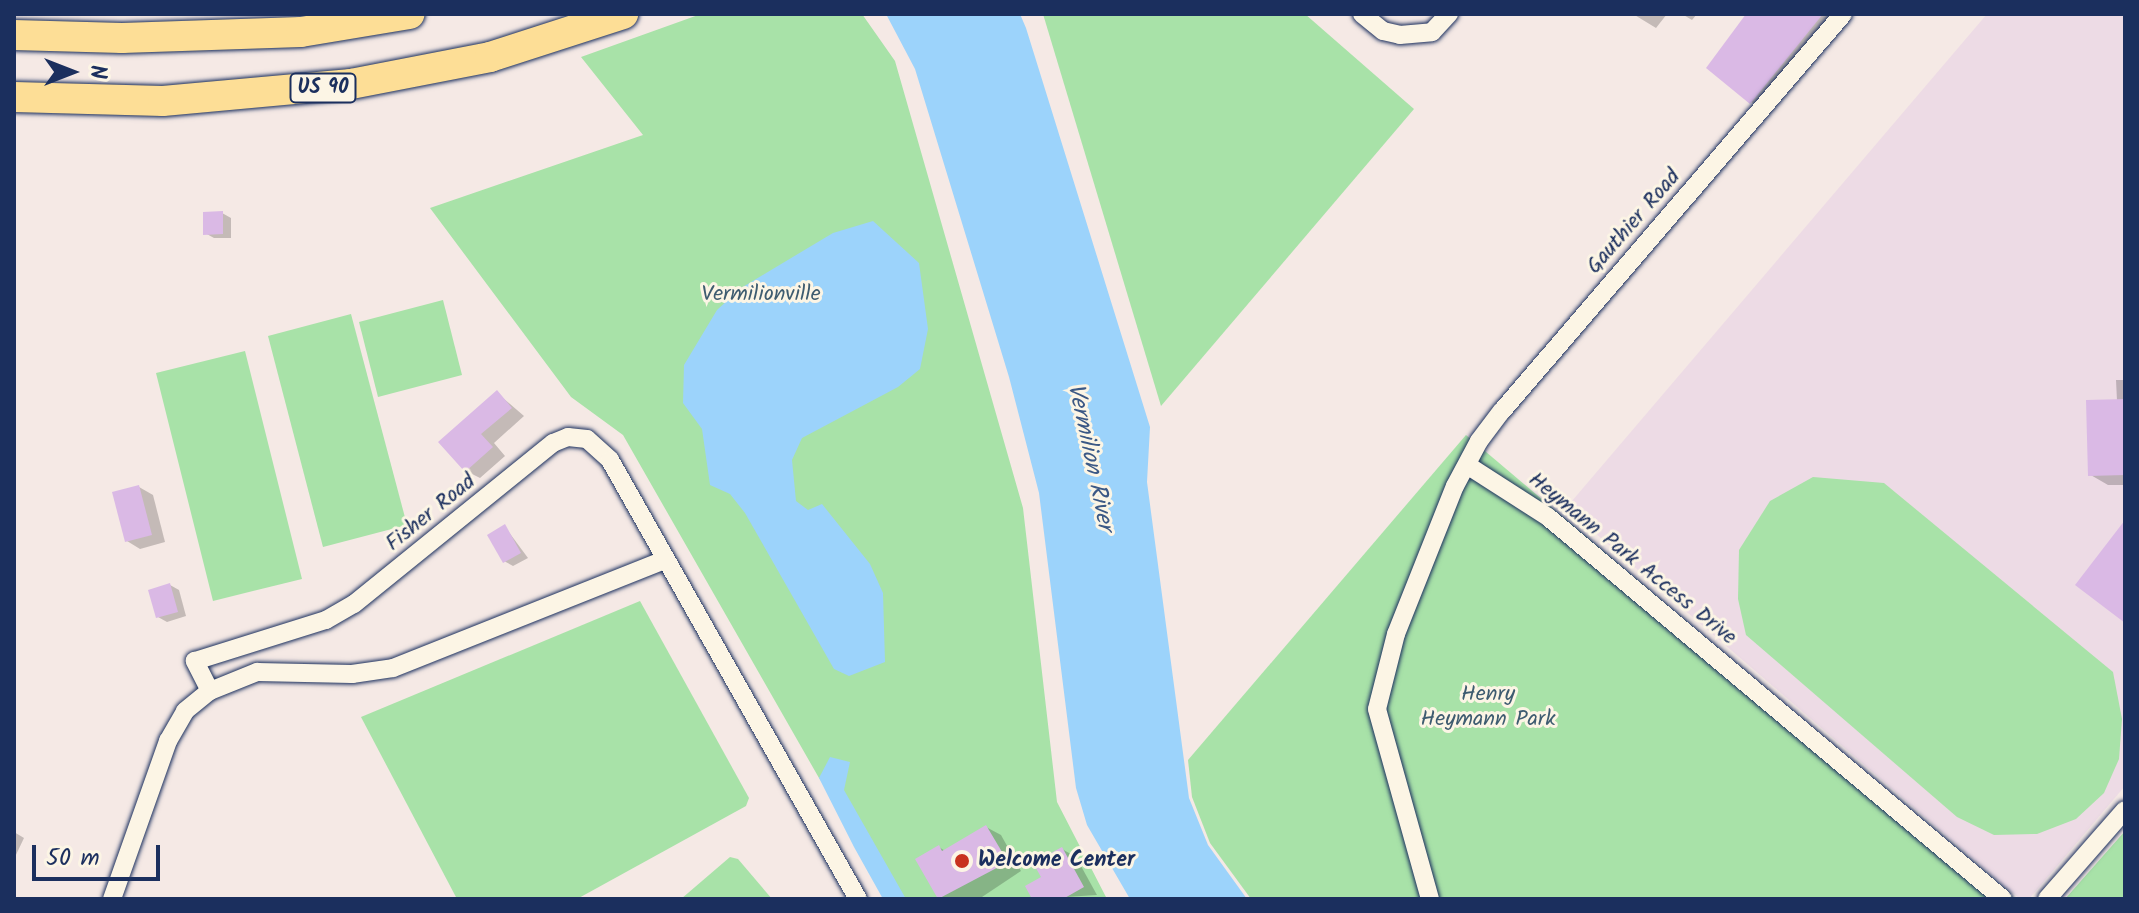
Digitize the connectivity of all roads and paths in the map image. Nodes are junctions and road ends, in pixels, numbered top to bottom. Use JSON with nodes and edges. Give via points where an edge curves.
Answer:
{"nodes":[{"id":1,"x":410,"y":14,"type":"edge"},
{"id":2,"x":623,"y":14,"type":"edge"},
{"id":3,"x":1362,"y":14,"type":"edge"},
{"id":4,"x":1449,"y":14,"type":"edge"},
{"id":5,"x":1843,"y":14,"type":"edge"},
{"id":6,"x":14,"y":35,"type":"edge"},
{"id":7,"x":14,"y":97,"type":"edge"},
{"id":8,"x":1467,"y":465,"type":"junction"},
{"id":9,"x":665,"y":560,"type":"junction"},
{"id":10,"x":210,"y":691,"type":"junction"},
{"id":11,"x":2125,"y":810,"type":"edge"},
{"id":12,"x":112,"y":899,"type":"edge"},
{"id":13,"x":858,"y":899,"type":"edge"},
{"id":14,"x":1430,"y":899,"type":"edge"},
{"id":15,"x":2003,"y":899,"type":"edge"},
{"id":16,"x":2047,"y":899,"type":"edge"}],
"edges":[{"from":1,"to":6,"type":"highway","via":[[301,32],[122,38]]},
{"from":2,"to":7,"type":"highway","number":"US 90","via":[[490,57],[351,84],[163,101]]},
{"from":3,"to":4,"type":"street","via":[[1383,31],[1400,35],[1432,32]]},
{"from":5,"to":8,"type":"street","name":"Gauthier Road","via":[[1502,411]]},
{"from":8,"to":14,"type":"street","via":[[1434,533],[1378,694],[1379,726]]},
{"from":8,"to":15,"type":"street","name":"Heymann Park Access Drive","via":[[1548,517]]},
{"from":9,"to":10,"type":"street","via":[[393,668],[352,674],[257,672]]},
{"from":9,"to":10,"type":"street","name":"Fisher Road","via":[[603,451],[587,439],[568,437],[553,443],[354,604],[326,620],[195,661]]},
{"from":9,"to":13,"type":"street","name":"Fisher Road"},
{"from":10,"to":12,"type":"street","via":[[185,711],[168,741]]},
{"from":11,"to":16,"type":"street"}]}
